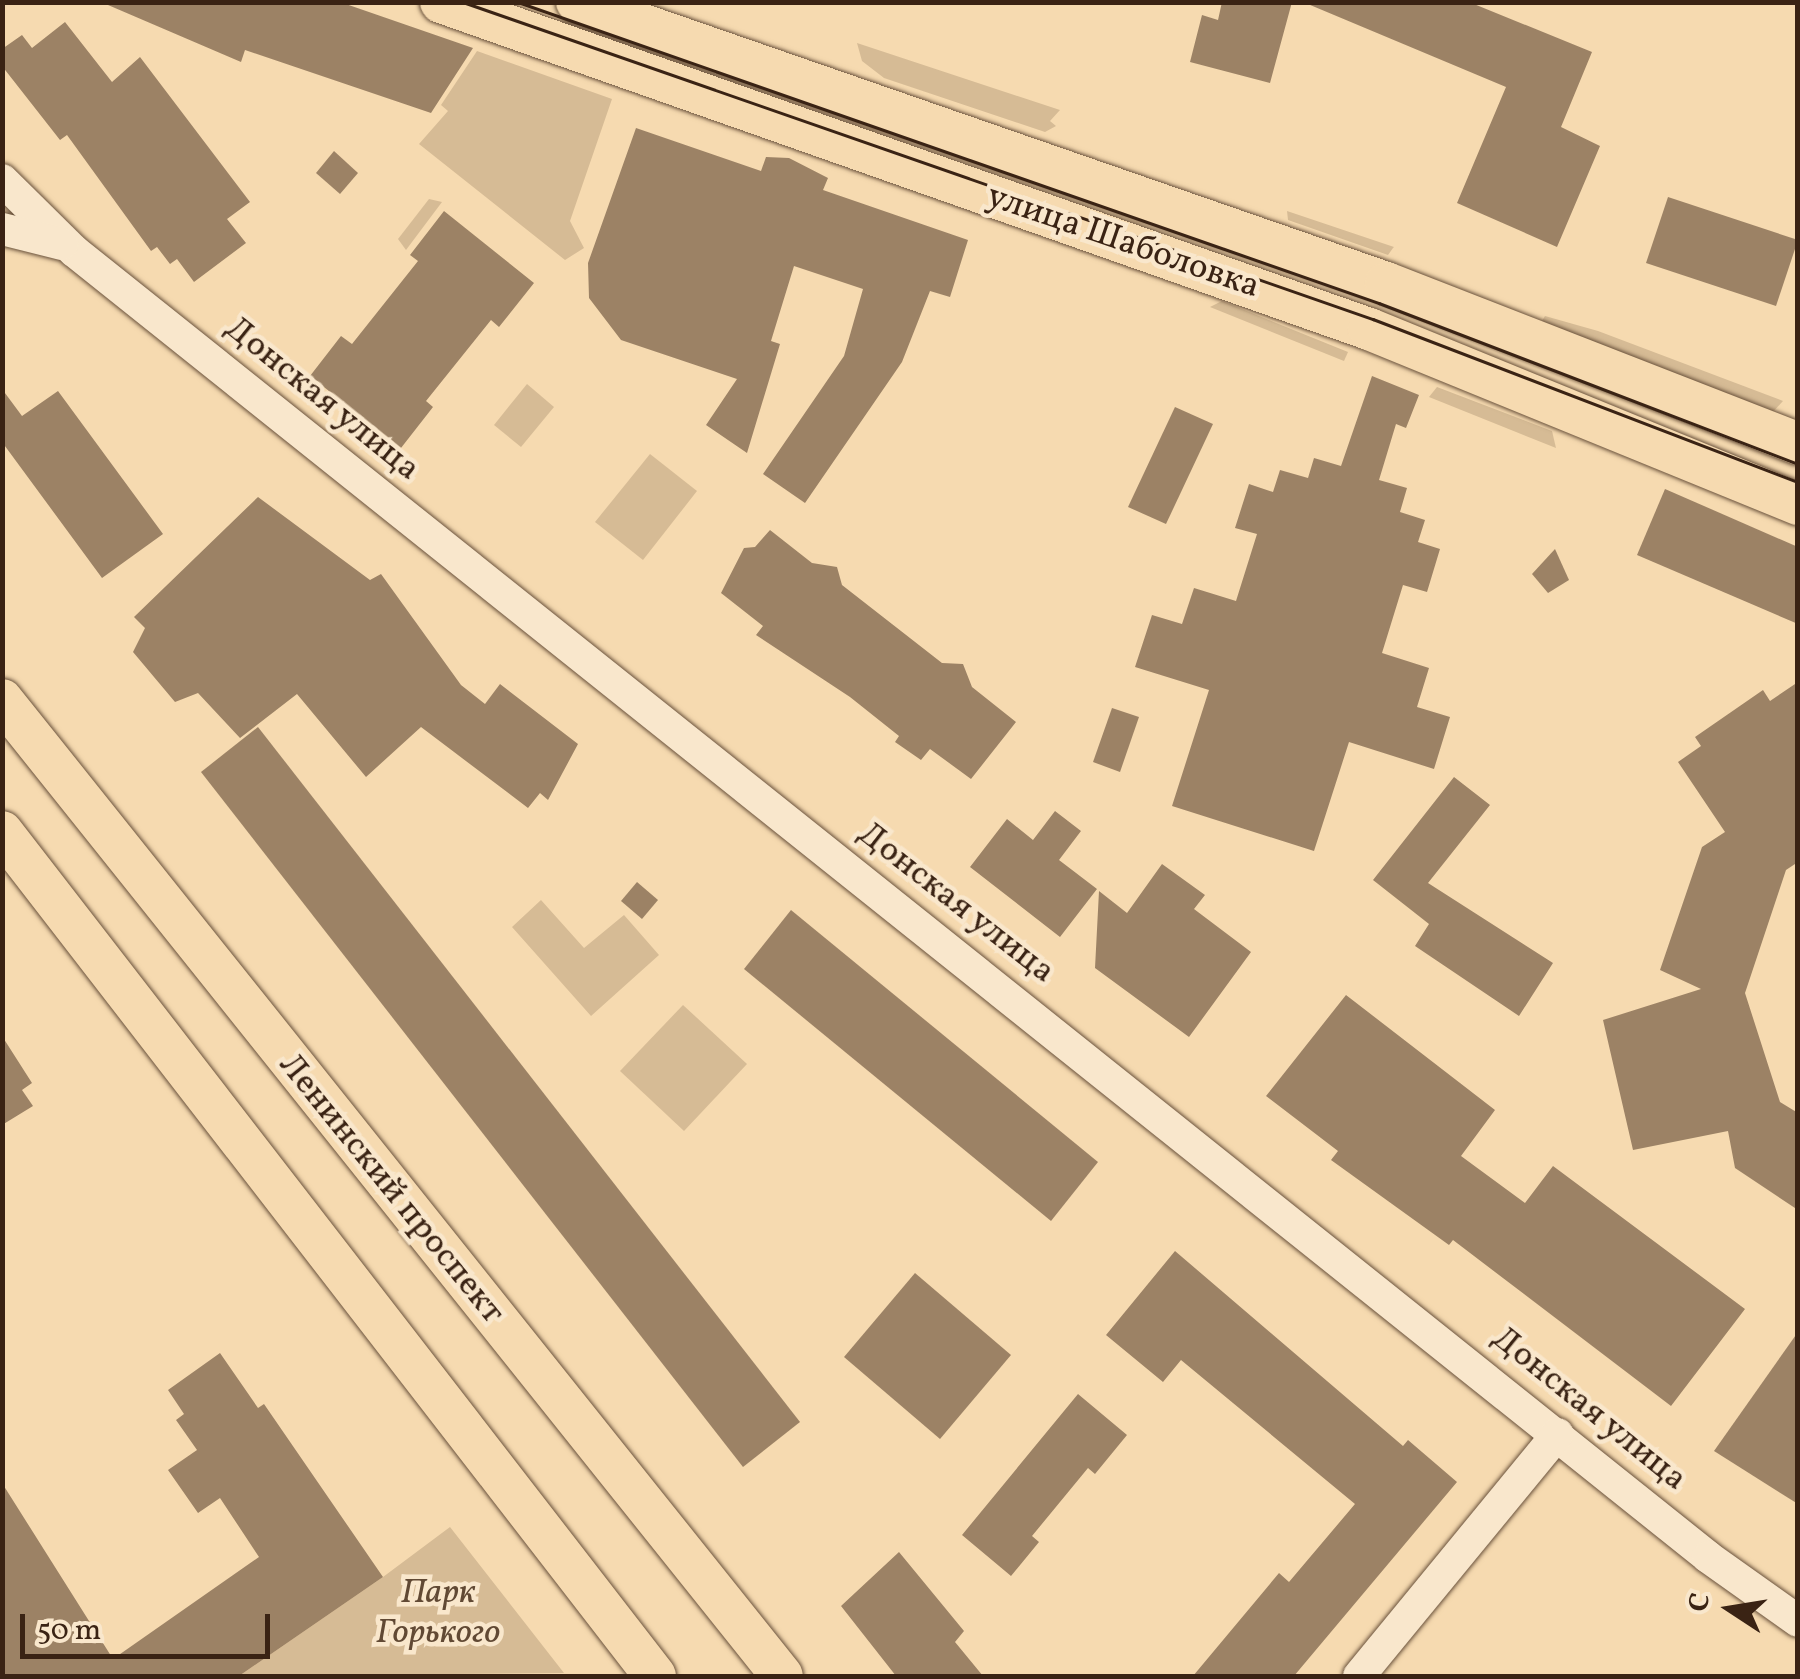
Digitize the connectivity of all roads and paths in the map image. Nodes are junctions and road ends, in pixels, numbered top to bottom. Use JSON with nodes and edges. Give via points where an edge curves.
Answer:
{"nodes":[{"id":1,"x":441,"y":2,"type":"edge"},
{"id":2,"x":577,"y":2,"type":"edge"},
{"id":3,"x":2,"y":180,"type":"edge"},
{"id":4,"x":2,"y":229,"type":"edge"},
{"id":5,"x":66,"y":246,"type":"junction"},
{"id":6,"x":1798,"y":444,"type":"edge"},
{"id":7,"x":1798,"y":504,"type":"edge"},
{"id":8,"x":2,"y":700,"type":"edge"},
{"id":9,"x":2,"y":832,"type":"edge"},
{"id":10,"x":1558,"y":1434,"type":"junction"},
{"id":11,"x":1798,"y":1621,"type":"edge"},
{"id":12,"x":655,"y":1676,"type":"edge"},
{"id":13,"x":782,"y":1676,"type":"edge"},
{"id":14,"x":1359,"y":1676,"type":"edge"}],
"edges":[{"from":1,"to":7,"type":"main road","name":"улица Шаболовка","via":[[1370,329]]},
{"from":2,"to":6,"type":"main road","name":"улица Шаболовка","via":[[1386,283]]},
{"from":3,"to":5,"type":"street","name":"Донская улица"},
{"from":4,"to":5,"type":"street","name":"Донская улица"},
{"from":5,"to":10,"type":"street","name":"Донская улица"},
{"from":8,"to":13,"type":"main road","name":"Ленинский проспект"},
{"from":9,"to":12,"type":"main road"},
{"from":10,"to":11,"type":"street","name":"Донская улица"},
{"from":10,"to":14,"type":"street"}]}
